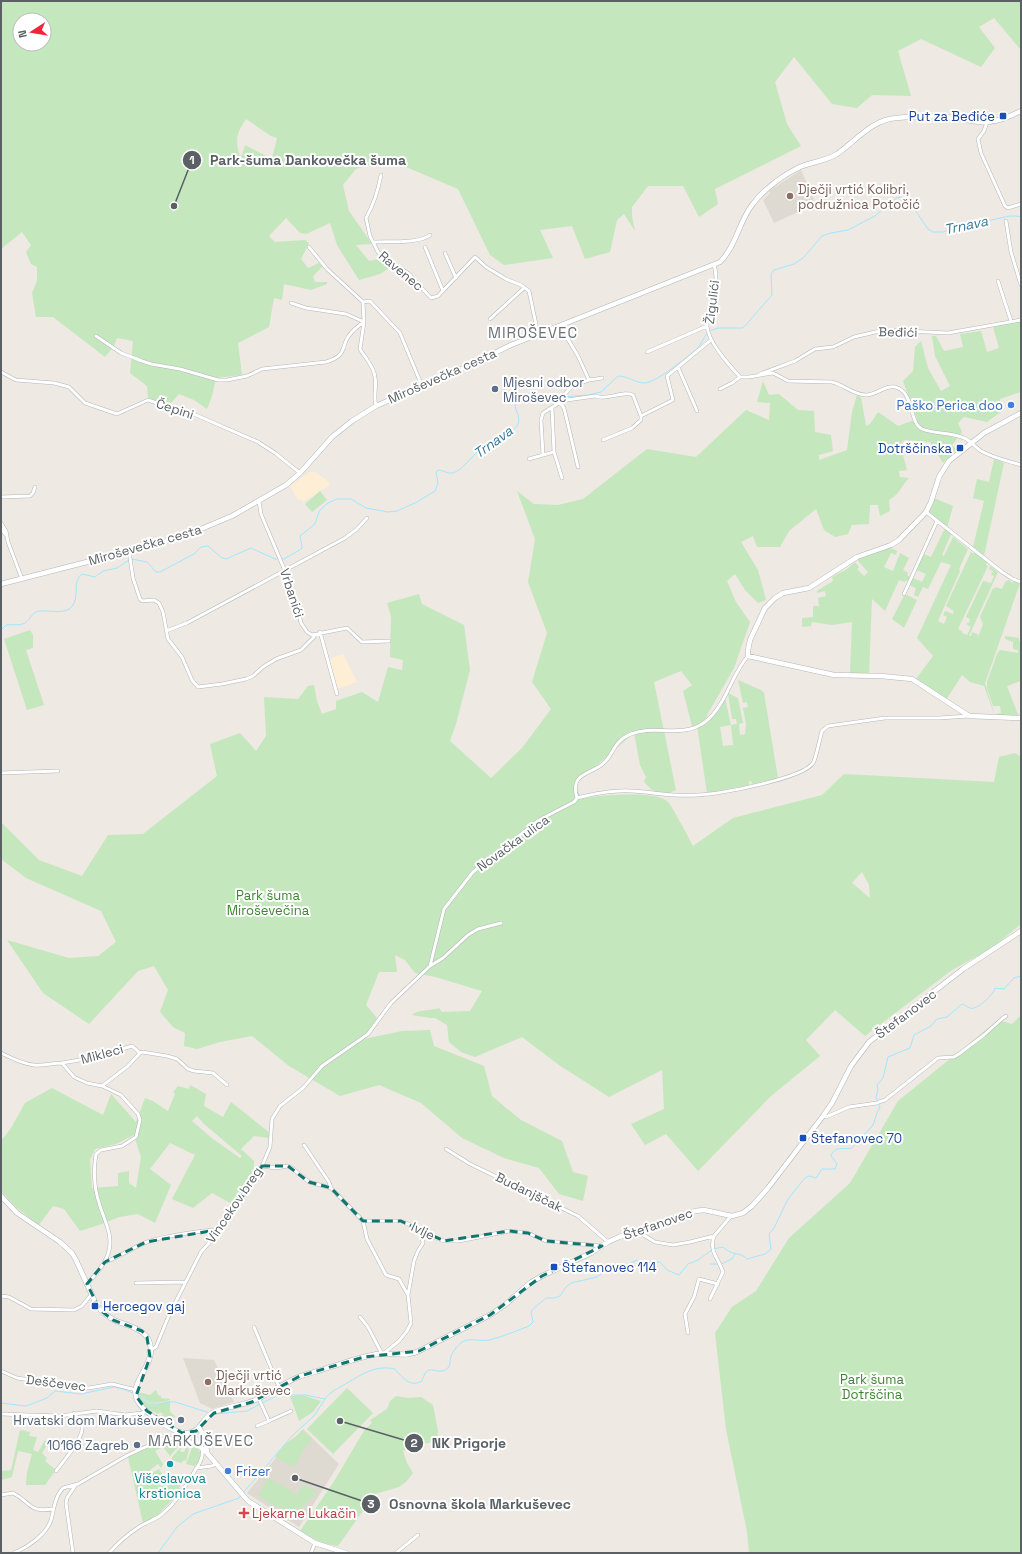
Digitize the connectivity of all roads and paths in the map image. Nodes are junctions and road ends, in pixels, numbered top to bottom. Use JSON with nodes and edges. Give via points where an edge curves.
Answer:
{"nodes":[{"id":1,"x":1021,"y":111,"type":"edge"},
{"id":2,"x":987,"y":122,"type":"junction"},
{"id":3,"x":381,"y":175,"type":"dead end"},
{"id":4,"x":1021,"y":204,"type":"edge"},
{"id":5,"x":1006,"y":221,"type":"dead end"},
{"id":6,"x":430,"y":236,"type":"dead end"},
{"id":7,"x":373,"y":242,"type":"junction"},
{"id":8,"x":309,"y":247,"type":"dead end"},
{"id":9,"x":425,"y":247,"type":"dead end"},
{"id":10,"x":445,"y":253,"type":"dead end"},
{"id":11,"x":714,"y":265,"type":"junction"},
{"id":12,"x":456,"y":278,"type":"junction"},
{"id":13,"x":998,"y":281,"type":"dead end"},
{"id":14,"x":1021,"y":285,"type":"edge"},
{"id":15,"x":524,"y":288,"type":"junction"},
{"id":16,"x":443,"y":291,"type":"junction"},
{"id":17,"x":364,"y":302,"type":"junction"},
{"id":18,"x":291,"y":304,"type":"dead end"},
{"id":19,"x":490,"y":318,"type":"dead end"},
{"id":20,"x":1021,"y":320,"type":"edge"},
{"id":21,"x":1011,"y":321,"type":"junction"},
{"id":22,"x":364,"y":322,"type":"junction"},
{"id":23,"x":560,"y":326,"type":"junction"},
{"id":24,"x":707,"y":327,"type":"junction"},
{"id":25,"x":538,"y":334,"type":"junction"},
{"id":26,"x":96,"y":336,"type":"dead end"},
{"id":27,"x":711,"y":340,"type":"junction"},
{"id":28,"x":647,"y":352,"type":"dead end"},
{"id":29,"x":678,"y":367,"type":"junction"},
{"id":30,"x":1,"y":372,"type":"edge"},
{"id":31,"x":759,"y":375,"type":"junction"},
{"id":32,"x":740,"y":377,"type":"junction"},
{"id":33,"x":602,"y":378,"type":"dead end"},
{"id":34,"x":589,"y":380,"type":"junction"},
{"id":35,"x":422,"y":386,"type":"junction"},
{"id":36,"x":720,"y":389,"type":"dead end"},
{"id":37,"x":560,"y":401,"type":"junction"},
{"id":38,"x":376,"y":406,"type":"junction"},
{"id":39,"x":552,"y":408,"type":"junction"},
{"id":40,"x":697,"y":411,"type":"dead end"},
{"id":41,"x":1021,"y":413,"type":"edge"},
{"id":42,"x":641,"y":416,"type":"junction"},
{"id":43,"x":603,"y":440,"type":"dead end"},
{"id":44,"x":972,"y":443,"type":"junction"},
{"id":45,"x":554,"y":452,"type":"junction"},
{"id":46,"x":543,"y":455,"type":"junction"},
{"id":47,"x":529,"y":459,"type":"dead end"},
{"id":48,"x":578,"y":466,"type":"dead end"},
{"id":49,"x":1021,"y":466,"type":"edge"},
{"id":50,"x":300,"y":473,"type":"junction"},
{"id":51,"x":562,"y":478,"type":"dead end"},
{"id":52,"x":35,"y":487,"type":"dead end"},
{"id":53,"x":1,"y":497,"type":"edge"},
{"id":54,"x":259,"y":501,"type":"junction"},
{"id":55,"x":926,"y":512,"type":"junction"},
{"id":56,"x":367,"y":518,"type":"dead end"},
{"id":57,"x":937,"y":521,"type":"junction"},
{"id":58,"x":1,"y":523,"type":"edge"},
{"id":59,"x":1,"y":529,"type":"edge"},
{"id":60,"x":6,"y":535,"type":"junction"},
{"id":61,"x":129,"y":551,"type":"junction"},
{"id":62,"x":285,"y":570,"type":"junction"},
{"id":63,"x":22,"y":579,"type":"junction"},
{"id":64,"x":1021,"y":582,"type":"edge"},
{"id":65,"x":1,"y":584,"type":"edge"},
{"id":66,"x":904,"y":594,"type":"dead end"},
{"id":67,"x":166,"y":632,"type":"junction"},
{"id":68,"x":320,"y":632,"type":"junction"},
{"id":69,"x":315,"y":634,"type":"junction"},
{"id":70,"x":389,"y":641,"type":"dead end"},
{"id":71,"x":748,"y":656,"type":"junction"},
{"id":72,"x":337,"y":694,"type":"dead end"},
{"id":73,"x":969,"y":716,"type":"junction"},
{"id":74,"x":1021,"y":718,"type":"edge"},
{"id":75,"x":58,"y":771,"type":"dead end"},
{"id":76,"x":1,"y":773,"type":"edge"},
{"id":77,"x":577,"y":798,"type":"junction"},
{"id":78,"x":501,"y":923,"type":"dead end"},
{"id":79,"x":1021,"y":931,"type":"edge"},
{"id":80,"x":430,"y":966,"type":"junction"},
{"id":81,"x":1006,"y":1016,"type":"dead end"},
{"id":82,"x":1,"y":1053,"type":"edge"},
{"id":83,"x":140,"y":1053,"type":"junction"},
{"id":84,"x":62,"y":1064,"type":"junction"},
{"id":85,"x":227,"y":1085,"type":"dead end"},
{"id":86,"x":102,"y":1086,"type":"junction"},
{"id":87,"x":823,"y":1116,"type":"junction"},
{"id":88,"x":304,"y":1145,"type":"dead end"},
{"id":89,"x":446,"y":1149,"type":"dead end"},
{"id":90,"x":262,"y":1166,"type":"junction"},
{"id":91,"x":331,"y":1188,"type":"junction"},
{"id":92,"x":1,"y":1196,"type":"edge"},
{"id":93,"x":732,"y":1216,"type":"junction"},
{"id":94,"x":363,"y":1221,"type":"junction"},
{"id":95,"x":216,"y":1230,"type":"junction"},
{"id":96,"x":421,"y":1230,"type":"junction"},
{"id":97,"x":637,"y":1230,"type":"junction"},
{"id":98,"x":714,"y":1236,"type":"junction"},
{"id":99,"x":608,"y":1242,"type":"junction"},
{"id":100,"x":602,"y":1246,"type":"junction"},
{"id":101,"x":105,"y":1262,"type":"junction"},
{"id":102,"x":185,"y":1282,"type":"junction"},
{"id":103,"x":136,"y":1283,"type":"dead end"},
{"id":104,"x":86,"y":1284,"type":"junction"},
{"id":105,"x":718,"y":1284,"type":"junction"},
{"id":106,"x":91,"y":1295,"type":"junction"},
{"id":107,"x":408,"y":1295,"type":"junction"},
{"id":108,"x":1,"y":1296,"type":"edge"},
{"id":109,"x":710,"y":1299,"type":"dead end"},
{"id":110,"x":360,"y":1317,"type":"dead end"},
{"id":111,"x":254,"y":1327,"type":"dead end"},
{"id":112,"x":688,"y":1333,"type":"dead end"},
{"id":113,"x":151,"y":1350,"type":"junction"},
{"id":114,"x":382,"y":1354,"type":"junction"},
{"id":115,"x":1,"y":1371,"type":"edge"},
{"id":116,"x":278,"y":1387,"type":"junction"},
{"id":117,"x":135,"y":1393,"type":"junction"},
{"id":118,"x":259,"y":1400,"type":"junction"},
{"id":119,"x":147,"y":1411,"type":"junction"},
{"id":120,"x":292,"y":1412,"type":"dead end"},
{"id":121,"x":74,"y":1413,"type":"junction"},
{"id":122,"x":1,"y":1414,"type":"edge"},
{"id":123,"x":269,"y":1421,"type":"junction"},
{"id":124,"x":257,"y":1426,"type":"dead end"},
{"id":125,"x":199,"y":1428,"type":"junction"},
{"id":126,"x":194,"y":1432,"type":"junction"},
{"id":127,"x":206,"y":1443,"type":"junction"},
{"id":128,"x":200,"y":1446,"type":"junction"},
{"id":129,"x":208,"y":1453,"type":"junction"},
{"id":130,"x":216,"y":1464,"type":"junction"},
{"id":131,"x":196,"y":1468,"type":"junction"},
{"id":132,"x":56,"y":1472,"type":"dead end"},
{"id":133,"x":75,"y":1486,"type":"junction"},
{"id":134,"x":1,"y":1495,"type":"edge"},
{"id":135,"x":52,"y":1509,"type":"junction"},
{"id":136,"x":418,"y":1535,"type":"dead end"},
{"id":137,"x":315,"y":1543,"type":"junction"},
{"id":138,"x":335,"y":1552,"type":"edge"},
{"id":139,"x":14,"y":1553,"type":"edge"},
{"id":140,"x":73,"y":1553,"type":"edge"},
{"id":141,"x":110,"y":1553,"type":"edge"},
{"id":142,"x":311,"y":1553,"type":"edge"},
{"id":143,"x":346,"y":1553,"type":"edge"},
{"id":144,"x":396,"y":1553,"type":"edge"}],
"edges":[{"from":1,"to":2,"type":"main road","name":"Miroševečka cesta"},
{"from":2,"to":4,"type":"street","via":[[978,139],[981,153],[1005,206],[1008,208]]},
{"from":2,"to":11,"type":"main road","name":"Miroševečka cesta","via":[[944,118],[898,118],[879,122],[837,153],[785,176],[764,192],[752,205],[729,251]]},
{"from":3,"to":7,"type":"street","name":"Ravenec","via":[[375,199],[366,218]]},
{"from":5,"to":14,"type":"street","via":[[1011,252]]},
{"from":6,"to":7,"type":"street","via":[[417,240]]},
{"from":7,"to":16,"type":"street","name":"Ravenec","via":[[384,258],[409,274],[431,298]]},
{"from":8,"to":17,"type":"street","via":[[327,269]]},
{"from":9,"to":16,"type":"street"},
{"from":10,"to":12,"type":"street"},
{"from":11,"to":23,"type":"main road","name":"Miroševečka cesta"},
{"from":11,"to":24,"type":"street","name":"Žigulići","via":[[716,279]]},
{"from":12,"to":15,"type":"street","name":"Ravenec","via":[[475,257],[486,267]]},
{"from":12,"to":16,"type":"street","name":"Ravenec"},
{"from":13,"to":21,"type":"street"},
{"from":15,"to":19,"type":"street"},
{"from":15,"to":25,"type":"street","via":[[529,291]]},
{"from":17,"to":22,"type":"street"},
{"from":17,"to":35,"type":"street","via":[[370,301],[400,333]]},
{"from":18,"to":22,"type":"street","via":[[346,314]]},
{"from":20,"to":21,"type":"street","name":"Beđići"},
{"from":21,"to":31,"type":"street","name":"Beđići","via":[[948,333],[876,331],[854,337],[833,347],[815,349],[795,361]]},
{"from":22,"to":26,"type":"street","via":[[347,338],[340,356],[335,359],[262,370],[227,380],[150,364],[121,353]]},
{"from":22,"to":38,"type":"street","via":[[360,349],[375,375]]},
{"from":23,"to":25,"type":"main road","name":"Miroševečka cesta"},
{"from":23,"to":34,"type":"street"},
{"from":24,"to":27,"type":"street","name":"Žigulići"},
{"from":24,"to":28,"type":"street"},
{"from":25,"to":35,"type":"main road","name":"Miroševečka cesta"},
{"from":27,"to":29,"type":"street"},
{"from":27,"to":32,"type":"street","name":"Žigulići"},
{"from":29,"to":40,"type":"street"},
{"from":29,"to":42,"type":"street","via":[[668,376],[673,400]]},
{"from":30,"to":50,"type":"street","name":"Čepini","via":[[16,380],[54,383],[69,387],[85,403],[117,414],[148,400],[189,412],[258,442],[275,452]]},
{"from":31,"to":32,"type":"street"},
{"from":31,"to":44,"type":"street","via":[[773,373],[788,381],[832,382],[864,395],[887,387],[898,388],[906,395],[916,423],[922,429],[953,434]]},
{"from":32,"to":36,"type":"street"},
{"from":33,"to":34,"type":"street"},
{"from":34,"to":37,"type":"street","via":[[574,385]]},
{"from":35,"to":38,"type":"main road","name":"Miroševečka cesta"},
{"from":37,"to":39,"type":"street"},
{"from":37,"to":42,"type":"street","via":[[595,396],[611,398],[630,393]]},
{"from":37,"to":48,"type":"street"},
{"from":38,"to":50,"type":"main road","name":"Miroševečka cesta","via":[[332,437]]},
{"from":39,"to":45,"type":"street"},
{"from":39,"to":46,"type":"street","via":[[543,413],[541,420]]},
{"from":41,"to":44,"type":"main road","via":[[988,430]]},
{"from":42,"to":43,"type":"street","via":[[641,420],[632,428]]},
{"from":44,"to":49,"type":"street","via":[[980,450]]},
{"from":44,"to":55,"type":"main road","via":[[946,466],[939,477]]},
{"from":45,"to":46,"type":"street"},
{"from":45,"to":51,"type":"street"},
{"from":46,"to":47,"type":"street"},
{"from":50,"to":54,"type":"main road","name":"Miroševečka cesta","via":[[286,485]]},
{"from":52,"to":53,"type":"street","via":[[30,496]]},
{"from":54,"to":61,"type":"main road","name":"Miroševečka cesta","via":[[232,516],[189,534]]},
{"from":54,"to":62,"type":"street","name":"Vrbanići","via":[[261,514]]},
{"from":55,"to":57,"type":"street"},
{"from":55,"to":71,"type":"main road","via":[[894,543],[857,557],[809,588],[783,593],[775,598],[765,608],[750,640]]},
{"from":56,"to":62,"type":"street","via":[[345,538]]},
{"from":57,"to":64,"type":"street","via":[[1010,578]]},
{"from":57,"to":66,"type":"street"},
{"from":58,"to":60,"type":"street"},
{"from":59,"to":60,"type":"street"},
{"from":60,"to":63,"type":"street"},
{"from":61,"to":63,"type":"main road","name":"Miroševečka cesta"},
{"from":61,"to":67,"type":"street","via":[[140,599],[159,603]]},
{"from":62,"to":67,"type":"street"},
{"from":62,"to":69,"type":"street","name":"Vrbanići","via":[[301,623],[307,632]]},
{"from":63,"to":65,"type":"main road","name":"Miroševečka cesta"},
{"from":67,"to":69,"type":"street","via":[[198,687],[239,682],[253,676],[268,663],[301,650]]},
{"from":68,"to":69,"type":"street"},
{"from":68,"to":70,"type":"street","via":[[347,628],[362,642]]},
{"from":68,"to":72,"type":"street"},
{"from":71,"to":73,"type":"main road","via":[[834,675],[912,679]]},
{"from":71,"to":77,"type":"street","via":[[717,709],[706,721],[679,732],[648,730],[626,736],[617,743],[602,765],[579,778],[575,788]]},
{"from":73,"to":74,"type":"main road"},
{"from":73,"to":77,"type":"street","via":[[885,718],[825,727],[813,763],[808,767],[788,777],[736,789],[697,795],[625,790]]},
{"from":75,"to":76,"type":"street"},
{"from":77,"to":80,"type":"street","name":"Novačka ulica","via":[[570,806],[539,820],[473,872],[444,910]]},
{"from":78,"to":80,"type":"street","via":[[468,934],[443,958]]},
{"from":79,"to":87,"type":"main road","name":"Štefanovec","via":[[963,969],[869,1042],[851,1066]]},
{"from":80,"to":90,"type":"street","name":"Vincekov breg","via":[[391,1003],[360,1040],[322,1066],[303,1088],[280,1106],[272,1119],[270,1147]]},
{"from":81,"to":87,"type":"street","via":[[959,1054],[954,1057],[938,1058],[885,1100],[849,1107],[826,1118]]},
{"from":82,"to":84,"type":"street","via":[[35,1065]]},
{"from":83,"to":84,"type":"street","name":"Mikleci","via":[[132,1046],[98,1057]]},
{"from":83,"to":85,"type":"street","name":"Mikleci","via":[[167,1056],[177,1059],[188,1069],[213,1072]]},
{"from":83,"to":86,"type":"street","name":"Mikleci"},
{"from":84,"to":86,"type":"street","via":[[74,1077]]},
{"from":86,"to":101,"type":"street","via":[[121,1095],[138,1114],[140,1120],[136,1137],[122,1146],[101,1150],[96,1154],[93,1170],[95,1188],[107,1222],[110,1242]]},
{"from":87,"to":93,"type":"main road","name":"Štefanovec","via":[[752,1206]]},
{"from":88,"to":91,"type":"street"},
{"from":89,"to":99,"type":"street","name":"Budanjščak","via":[[470,1164],[578,1216]]},
{"from":90,"to":91,"type":"street","via":[[288,1166],[309,1182]]},
{"from":90,"to":95,"type":"street","name":"Vincekov breg","via":[[238,1204]]},
{"from":91,"to":94,"type":"street"},
{"from":92,"to":104,"type":"main road","via":[[17,1213],[72,1253]]},
{"from":93,"to":97,"type":"main road","name":"Štefanovec","via":[[700,1210]]},
{"from":93,"to":98,"type":"street"},
{"from":94,"to":96,"type":"street","name":"Ivlje","via":[[401,1221]]},
{"from":94,"to":107,"type":"street","via":[[367,1239],[386,1275],[399,1279]]},
{"from":95,"to":101,"type":"street","via":[[158,1238]]},
{"from":95,"to":102,"type":"street","name":"Vincekov breg"},
{"from":96,"to":100,"type":"street","name":"Ivlje","via":[[444,1241],[459,1241],[509,1231],[528,1233],[546,1241]]},
{"from":96,"to":107,"type":"street","via":[[423,1243],[414,1261]]},
{"from":97,"to":98,"type":"street","via":[[655,1242],[673,1245]]},
{"from":97,"to":99,"type":"main road","name":"Štefanovec"},
{"from":98,"to":105,"type":"street","via":[[712,1250],[723,1272]]},
{"from":99,"to":100,"type":"main road","name":"Štefanovec"},
{"from":100,"to":114,"type":"main road","name":"Štefanovec","via":[[530,1283],[490,1315],[419,1351],[407,1355]]},
{"from":101,"to":104,"type":"street"},
{"from":102,"to":103,"type":"street"},
{"from":102,"to":113,"type":"street","name":"Vincekov breg","via":[[156,1347]]},
{"from":104,"to":106,"type":"main road"},
{"from":105,"to":109,"type":"street"},
{"from":105,"to":112,"type":"street","via":[[699,1279],[694,1297],[685,1314]]},
{"from":106,"to":108,"type":"street","via":[[82,1306],[74,1310],[31,1309],[9,1297]]},
{"from":106,"to":113,"type":"main road","via":[[100,1310],[113,1320],[142,1331]]},
{"from":107,"to":114,"type":"street","via":[[411,1323],[399,1340]]},
{"from":110,"to":114,"type":"street"},
{"from":111,"to":116,"type":"street"},
{"from":113,"to":117,"type":"main road"},
{"from":114,"to":116,"type":"main road","name":"Štefanovec","via":[[308,1374]]},
{"from":115,"to":117,"type":"street","name":"Deščevec","via":[[17,1378],[75,1387],[88,1388],[112,1384]]},
{"from":116,"to":118,"type":"main road","name":"Štefanovec"},
{"from":117,"to":119,"type":"main road","via":[[139,1403]]},
{"from":118,"to":123,"type":"street"},
{"from":118,"to":125,"type":"main road","name":"Štefanovec","via":[[212,1414]]},
{"from":119,"to":121,"type":"street","via":[[125,1415],[97,1411]]},
{"from":119,"to":126,"type":"main road","via":[[175,1431],[186,1434]]},
{"from":120,"to":123,"type":"street"},
{"from":121,"to":122,"type":"street","via":[[60,1416]]},
{"from":121,"to":132,"type":"street","via":[[82,1426],[82,1432]]},
{"from":123,"to":124,"type":"street"},
{"from":125,"to":126,"type":"main road","name":"Štefanovec"},
{"from":125,"to":127,"type":"main road"},
{"from":126,"to":128,"type":"main road"},
{"from":127,"to":128,"type":"main road"},
{"from":127,"to":129,"type":"main road"},
{"from":128,"to":129,"type":"main road"},
{"from":128,"to":131,"type":"street","via":[[202,1458]]},
{"from":128,"to":133,"type":"street","via":[[178,1438],[163,1439]]},
{"from":129,"to":130,"type":"main road"},
{"from":130,"to":131,"type":"street"},
{"from":130,"to":137,"type":"main road","via":[[242,1495],[268,1515]]},
{"from":131,"to":141,"type":"street","via":[[184,1490],[169,1508],[160,1516],[139,1526]]},
{"from":133,"to":135,"type":"street","via":[[62,1489]]},
{"from":133,"to":140,"type":"street","via":[[66,1503]]},
{"from":134,"to":135,"type":"street","via":[[13,1493],[33,1508],[44,1511]]},
{"from":135,"to":139,"type":"street","via":[[47,1528],[29,1546]]},
{"from":136,"to":144,"type":"street"},
{"from":137,"to":138,"type":"main road"},
{"from":137,"to":142,"type":"street"},
{"from":138,"to":143,"type":"main road"}]}
